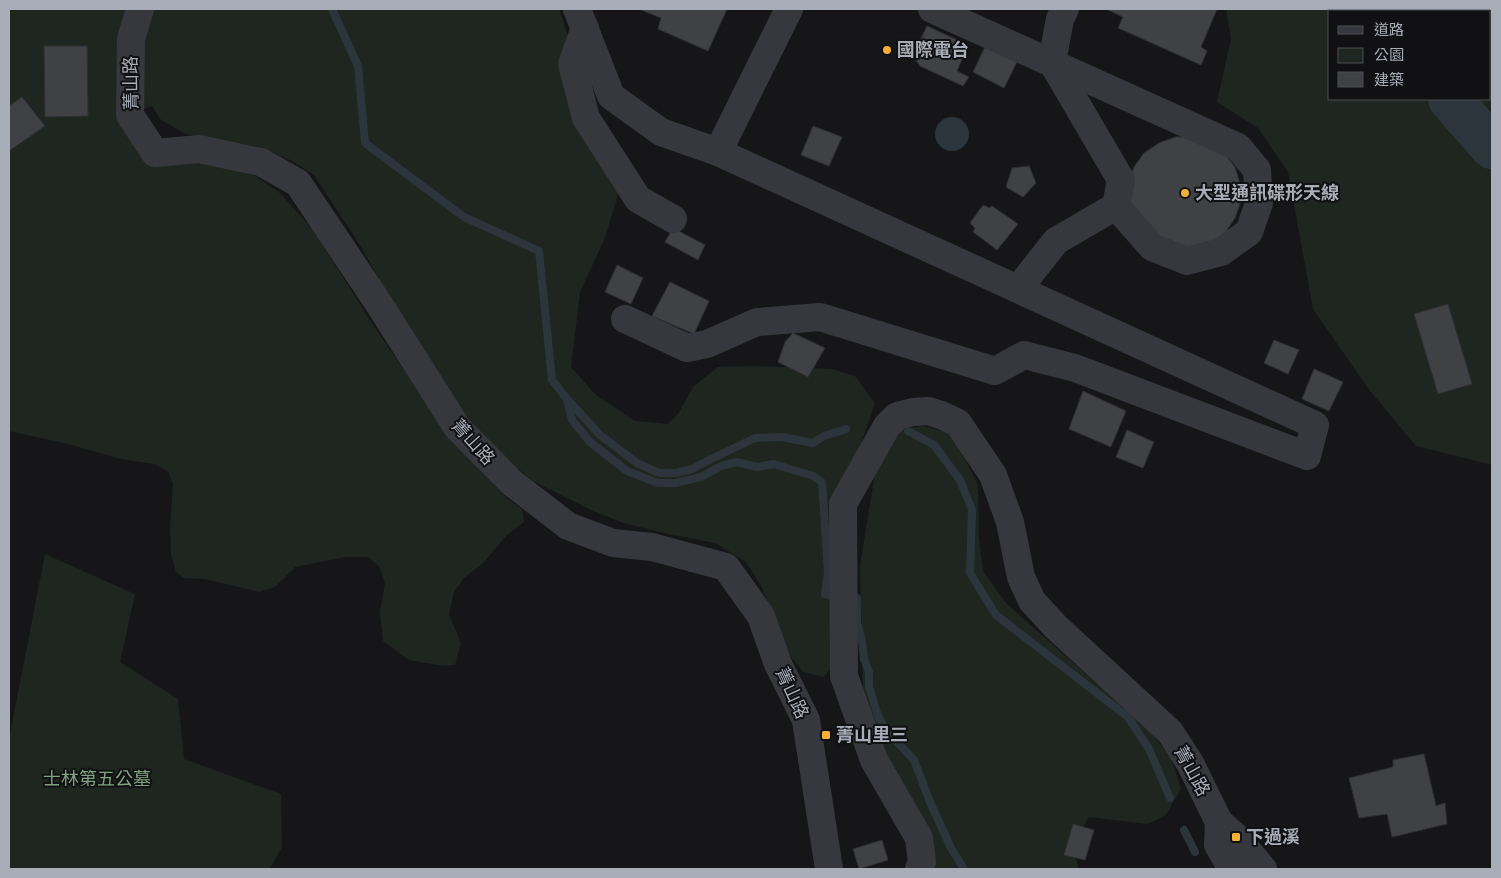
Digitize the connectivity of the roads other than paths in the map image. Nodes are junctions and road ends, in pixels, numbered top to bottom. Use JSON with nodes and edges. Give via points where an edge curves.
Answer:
{"nodes":[{"id":1,"x":140,"y":9,"type":"edge"},
{"id":2,"x":788,"y":9,"type":"edge"},
{"id":3,"x":932,"y":9,"type":"edge"},
{"id":4,"x":1065,"y":9,"type":"edge"},
{"id":5,"x":581,"y":19,"type":"edge"},
{"id":6,"x":1052,"y":62,"type":"junction"},
{"id":7,"x":718,"y":152,"type":"junction"},
{"id":8,"x":1116,"y":206,"type":"junction"},
{"id":9,"x":673,"y":219,"type":"dead end"},
{"id":10,"x":1018,"y":289,"type":"junction"},
{"id":11,"x":625,"y":319,"type":"dead end"},
{"id":12,"x":1218,"y":833,"type":"junction"},
{"id":13,"x":829,"y":869,"type":"edge"},
{"id":14,"x":919,"y":869,"type":"edge"},
{"id":15,"x":1232,"y":869,"type":"edge"},
{"id":16,"x":1263,"y":869,"type":"edge"}],
"edges":[{"from":1,"to":13,"type":"street","name":"菁山路","via":[[131,39],[130,115],[155,153],[199,149],[261,162],[298,183],[457,427],[511,482],[568,526],[613,543],[652,547],[726,567],[761,616],[778,664],[806,720]]},
{"from":2,"to":7,"type":"street"},
{"from":3,"to":6,"type":"street"},
{"from":4,"to":6,"type":"street"},
{"from":5,"to":7,"type":"street","via":[[611,96],[661,132]]},
{"from":5,"to":9,"type":"street","via":[[572,64],[586,118],[638,199]]},
{"from":6,"to":8,"type":"street","via":[[1121,180]]},
{"from":6,"to":8,"type":"street","via":[[1238,147],[1257,170],[1259,203],[1249,232],[1221,252],[1186,261],[1152,247]]},
{"from":7,"to":10,"type":"street"},
{"from":8,"to":10,"type":"street","via":[[1056,241]]},
{"from":10,"to":11,"type":"street","via":[[1315,425],[1307,456],[1075,368],[1024,355],[995,372],[820,317],[757,322],[707,344],[688,348]]},
{"from":12,"to":14,"type":"street","name":"菁山路","via":[[1190,763],[1170,732],[1032,601],[1021,577],[1010,522],[993,474],[958,423],[928,411],[913,412],[897,416],[887,426],[843,504],[844,676],[874,760],[919,838],[922,862]]},
{"from":12,"to":15,"type":"street","name":"菁山路"},
{"from":12,"to":16,"type":"street","via":[[1236,837]]}]}
